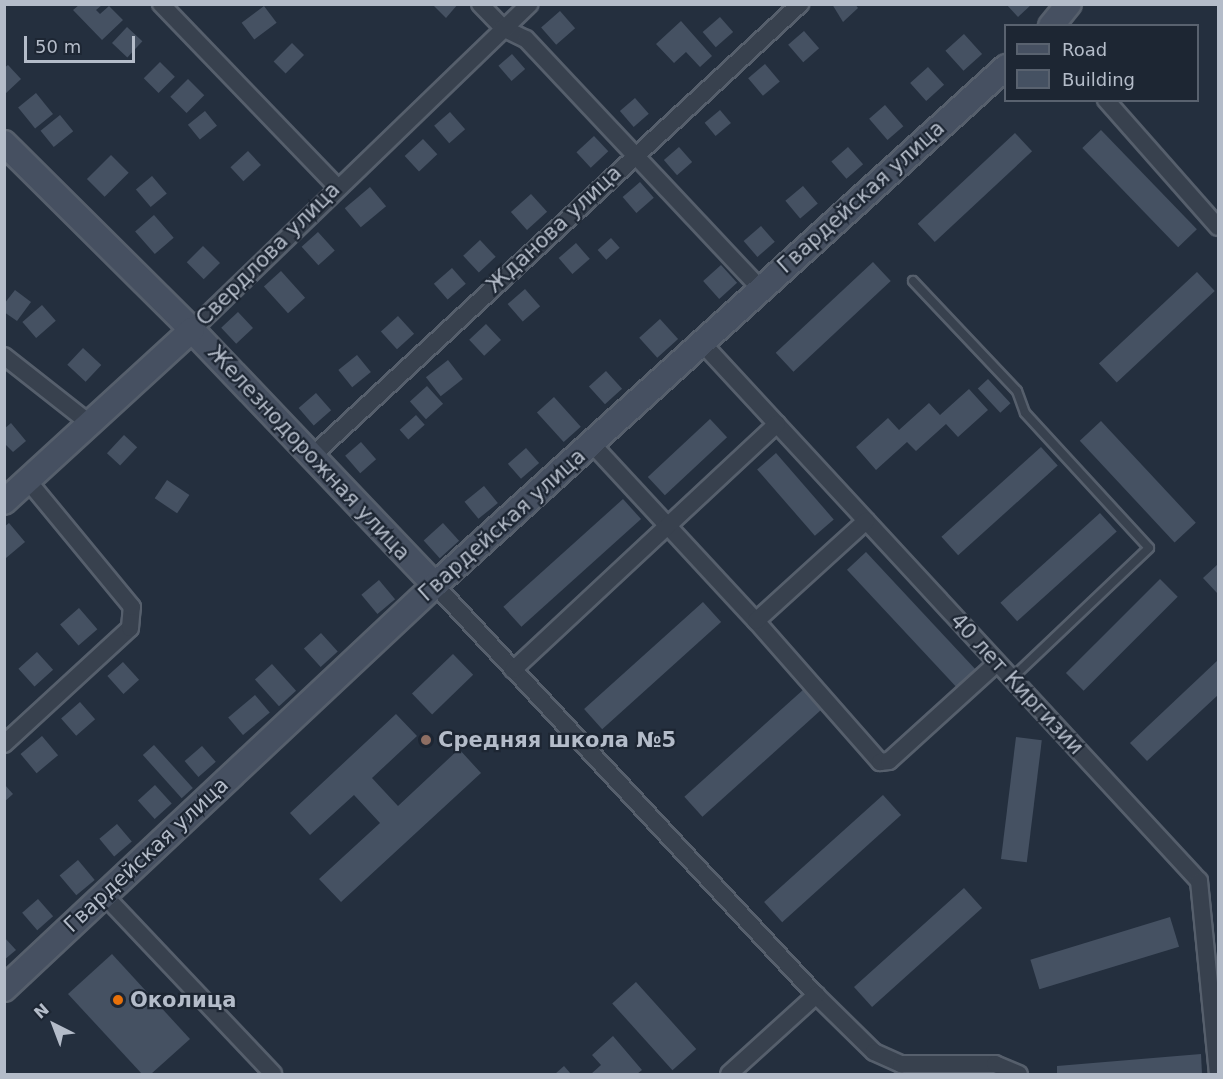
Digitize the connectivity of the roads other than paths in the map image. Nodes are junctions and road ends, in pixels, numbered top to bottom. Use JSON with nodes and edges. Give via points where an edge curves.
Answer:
{"nodes":[{"id":1,"x":161,"y":4,"type":"edge"},
{"id":2,"x":480,"y":4,"type":"edge"},
{"id":3,"x":529,"y":4,"type":"edge"},
{"id":4,"x":800,"y":4,"type":"edge"},
{"id":5,"x":1069,"y":4,"type":"edge"},
{"id":6,"x":1053,"y":24,"type":"edge"},
{"id":7,"x":503,"y":28,"type":"junction"},
{"id":8,"x":1004,"y":68,"type":"edge"},
{"id":9,"x":1108,"y":102,"type":"edge"},
{"id":10,"x":4,"y":143,"type":"edge"},
{"id":11,"x":635,"y":154,"type":"junction"},
{"id":12,"x":337,"y":187,"type":"junction"},
{"id":13,"x":1218,"y":227,"type":"edge"},
{"id":14,"x":913,"y":281,"type":"dead end"},
{"id":15,"x":761,"y":289,"type":"junction"},
{"id":16,"x":192,"y":330,"type":"junction"},
{"id":17,"x":703,"y":344,"type":"junction"},
{"id":18,"x":4,"y":357,"type":"edge"},
{"id":19,"x":89,"y":423,"type":"junction"},
{"id":20,"x":777,"y":424,"type":"junction"},
{"id":21,"x":592,"y":444,"type":"junction"},
{"id":22,"x":311,"y":457,"type":"junction"},
{"id":23,"x":28,"y":481,"type":"junction"},
{"id":24,"x":4,"y":502,"type":"edge"},
{"id":25,"x":866,"y":521,"type":"junction"},
{"id":26,"x":669,"y":526,"type":"junction"},
{"id":27,"x":435,"y":585,"type":"junction"},
{"id":28,"x":756,"y":621,"type":"junction"},
{"id":29,"x":997,"y":663,"type":"junction"},
{"id":30,"x":513,"y":670,"type":"junction"},
{"id":31,"x":1012,"y":678,"type":"junction"},
{"id":32,"x":4,"y":744,"type":"edge"},
{"id":33,"x":104,"y":895,"type":"junction"},
{"id":34,"x":4,"y":989,"type":"edge"},
{"id":35,"x":816,"y":995,"type":"junction"},
{"id":36,"x":273,"y":1074,"type":"edge"},
{"id":37,"x":729,"y":1074,"type":"edge"},
{"id":38,"x":1019,"y":1074,"type":"edge"},
{"id":39,"x":1218,"y":1074,"type":"edge"}],
"edges":[{"from":1,"to":12,"type":"street"},
{"from":2,"to":7,"type":"street"},
{"from":3,"to":7,"type":"street","name":"Свердлова улица"},
{"from":4,"to":11,"type":"street","name":"Жданова улица"},
{"from":5,"to":6,"type":"street"},
{"from":7,"to":11,"type":"street","via":[[526,39]]},
{"from":7,"to":12,"type":"street","name":"Свердлова улица"},
{"from":8,"to":15,"type":"street","name":"Гвардейская улица"},
{"from":9,"to":13,"type":"street"},
{"from":10,"to":16,"type":"street","name":"Железнодорожная улица"},
{"from":11,"to":15,"type":"street"},
{"from":11,"to":22,"type":"street","name":"Жданова улица"},
{"from":12,"to":16,"type":"street","name":"Свердлова улица"},
{"from":14,"to":31,"type":"lane","via":[[1017,391],[1025,413],[1149,548]]},
{"from":15,"to":17,"type":"street","name":"Гвардейская улица"},
{"from":16,"to":19,"type":"street","name":"Свердлова улица"},
{"from":16,"to":22,"type":"street","name":"Железнодорожная улица"},
{"from":17,"to":20,"type":"street","name":"40 лет Киргизии"},
{"from":17,"to":21,"type":"street","name":"Гвардейская улица"},
{"from":18,"to":19,"type":"street"},
{"from":19,"to":23,"type":"street","name":"Свердлова улица"},
{"from":20,"to":25,"type":"street","name":"40 лет Киргизии"},
{"from":20,"to":26,"type":"street"},
{"from":21,"to":26,"type":"street"},
{"from":21,"to":27,"type":"street","name":"Гвардейская улица"},
{"from":22,"to":27,"type":"street","name":"Железнодорожная улица"},
{"from":23,"to":24,"type":"street","name":"Свердлова улица"},
{"from":23,"to":32,"type":"street","via":[[132,607],[130,628]]},
{"from":25,"to":28,"type":"street"},
{"from":25,"to":29,"type":"street","name":"40 лет Киргизии"},
{"from":26,"to":28,"type":"street"},
{"from":26,"to":30,"type":"street"},
{"from":27,"to":30,"type":"street"},
{"from":27,"to":33,"type":"street","name":"Гвардейская улица"},
{"from":28,"to":29,"type":"street","via":[[876,760],[884,763]]},
{"from":29,"to":31,"type":"street","name":"40 лет Киргизии"},
{"from":30,"to":35,"type":"street"},
{"from":31,"to":39,"type":"street","name":"40 лет Киргизии","via":[[1198,881]]},
{"from":33,"to":34,"type":"street","name":"Гвардейская улица"},
{"from":33,"to":36,"type":"street"},
{"from":35,"to":37,"type":"street"},
{"from":35,"to":38,"type":"street","via":[[874,1052],[901,1064],[995,1064]]}]}
